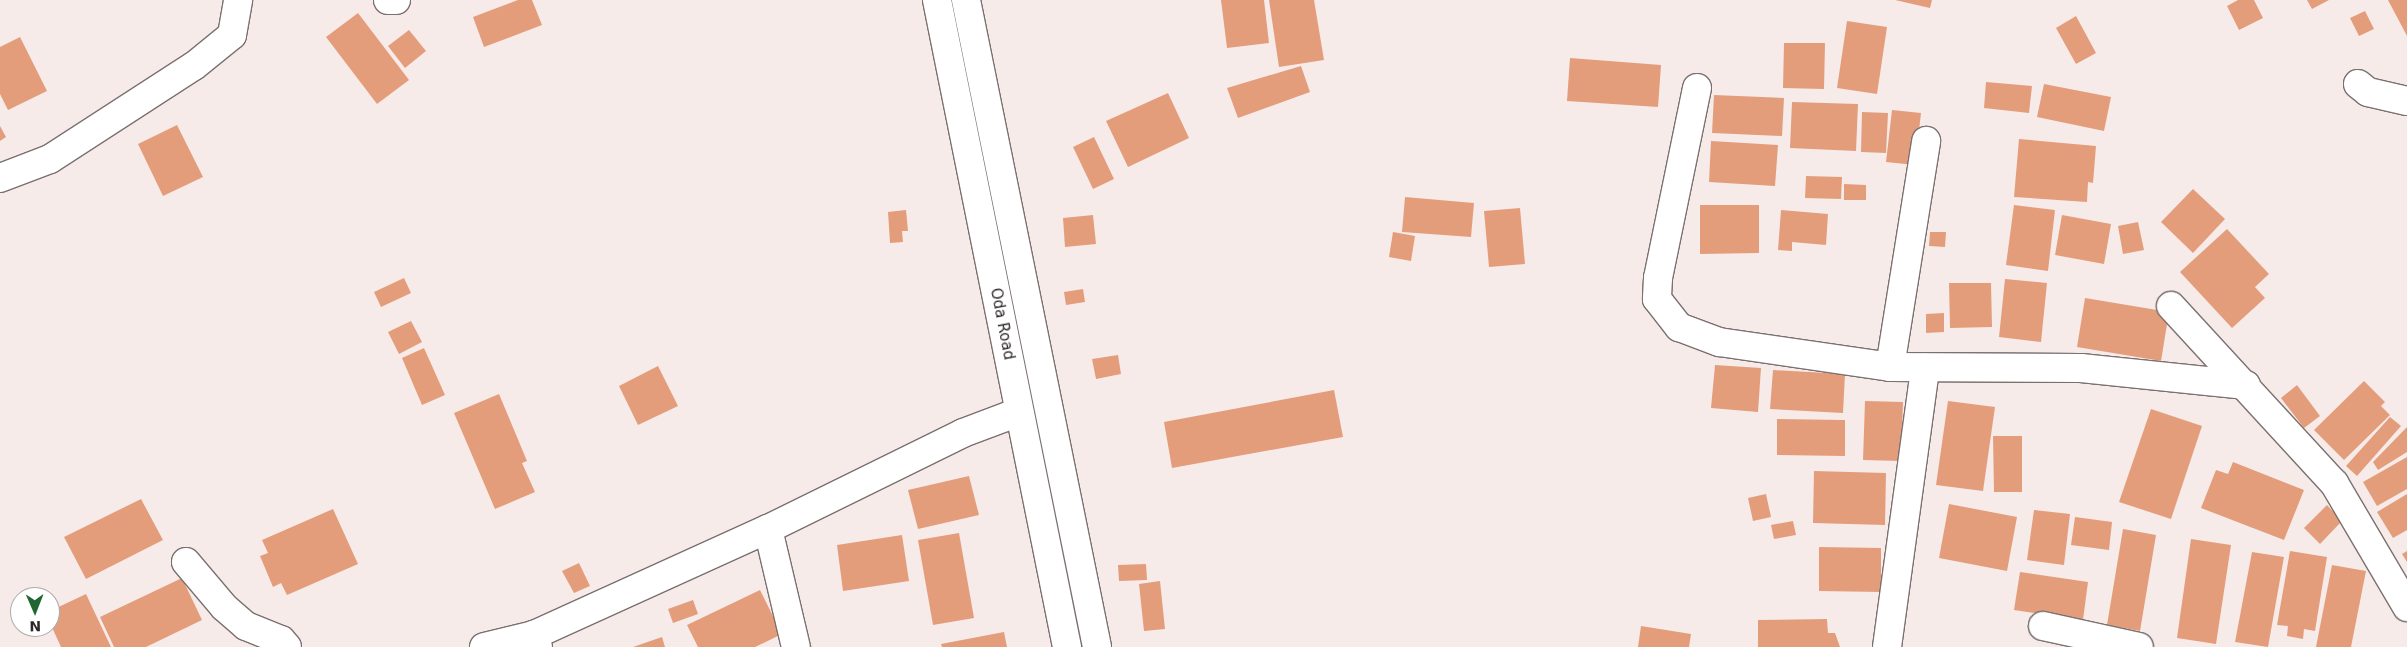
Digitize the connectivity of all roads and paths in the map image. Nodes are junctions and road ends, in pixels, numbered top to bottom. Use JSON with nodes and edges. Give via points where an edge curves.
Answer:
{"nodes":[{"id":1,"x":238,"y":0,"type":"edge"},
{"id":2,"x":388,"y":0,"type":"edge"},
{"id":3,"x":396,"y":0,"type":"edge"},
{"id":4,"x":936,"y":0,"type":"edge"},
{"id":5,"x":966,"y":0,"type":"edge"},
{"id":6,"x":2358,"y":84,"type":"dead end"},
{"id":7,"x":1697,"y":88,"type":"dead end"},
{"id":8,"x":2407,"y":101,"type":"edge"},
{"id":9,"x":1926,"y":141,"type":"dead end"},
{"id":10,"x":0,"y":178,"type":"edge"},
{"id":11,"x":2171,"y":306,"type":"dead end"},
{"id":12,"x":1890,"y":366,"type":"junction"},
{"id":13,"x":1925,"y":368,"type":"junction"},
{"id":14,"x":2246,"y":385,"type":"junction"},
{"id":15,"x":1019,"y":412,"type":"junction"},
{"id":16,"x":768,"y":529,"type":"junction"},
{"id":17,"x":186,"y":562,"type":"dead end"},
{"id":18,"x":2407,"y":607,"type":"edge"},
{"id":19,"x":2043,"y":626,"type":"dead end"},
{"id":20,"x":536,"y":641,"type":"edge"},
{"id":21,"x":287,"y":647,"type":"edge"},
{"id":22,"x":484,"y":647,"type":"edge"},
{"id":23,"x":796,"y":647,"type":"edge"},
{"id":24,"x":1067,"y":647,"type":"edge"},
{"id":25,"x":1097,"y":647,"type":"edge"},
{"id":26,"x":1887,"y":647,"type":"edge"},
{"id":27,"x":2139,"y":647,"type":"edge"}],
"edges":[{"from":1,"to":10,"type":"street","via":[[232,36],[194,66],[50,159]]},
{"from":2,"to":3,"type":"street"},
{"from":4,"to":15,"type":"street","name":"Oda Road"},
{"from":5,"to":25,"type":"street","name":"Oda Road"},
{"from":6,"to":8,"type":"street","via":[[2368,92]]},
{"from":7,"to":12,"type":"street","via":[[1658,278],[1657,299],[1678,327],[1719,342]]},
{"from":9,"to":12,"type":"street"},
{"from":11,"to":14,"type":"street"},
{"from":12,"to":13,"type":"street"},
{"from":13,"to":14,"type":"street","via":[[2081,368]]},
{"from":13,"to":26,"type":"street"},
{"from":14,"to":18,"type":"street","via":[[2334,483]]},
{"from":15,"to":16,"type":"street","via":[[964,433]]},
{"from":15,"to":24,"type":"street","name":"Oda Road","via":[[1050,550]]},
{"from":16,"to":20,"type":"street"},
{"from":16,"to":23,"type":"street"},
{"from":17,"to":21,"type":"street","via":[[224,607],[246,626],[281,640]]},
{"from":19,"to":27,"type":"street"},
{"from":20,"to":22,"type":"street"}]}
